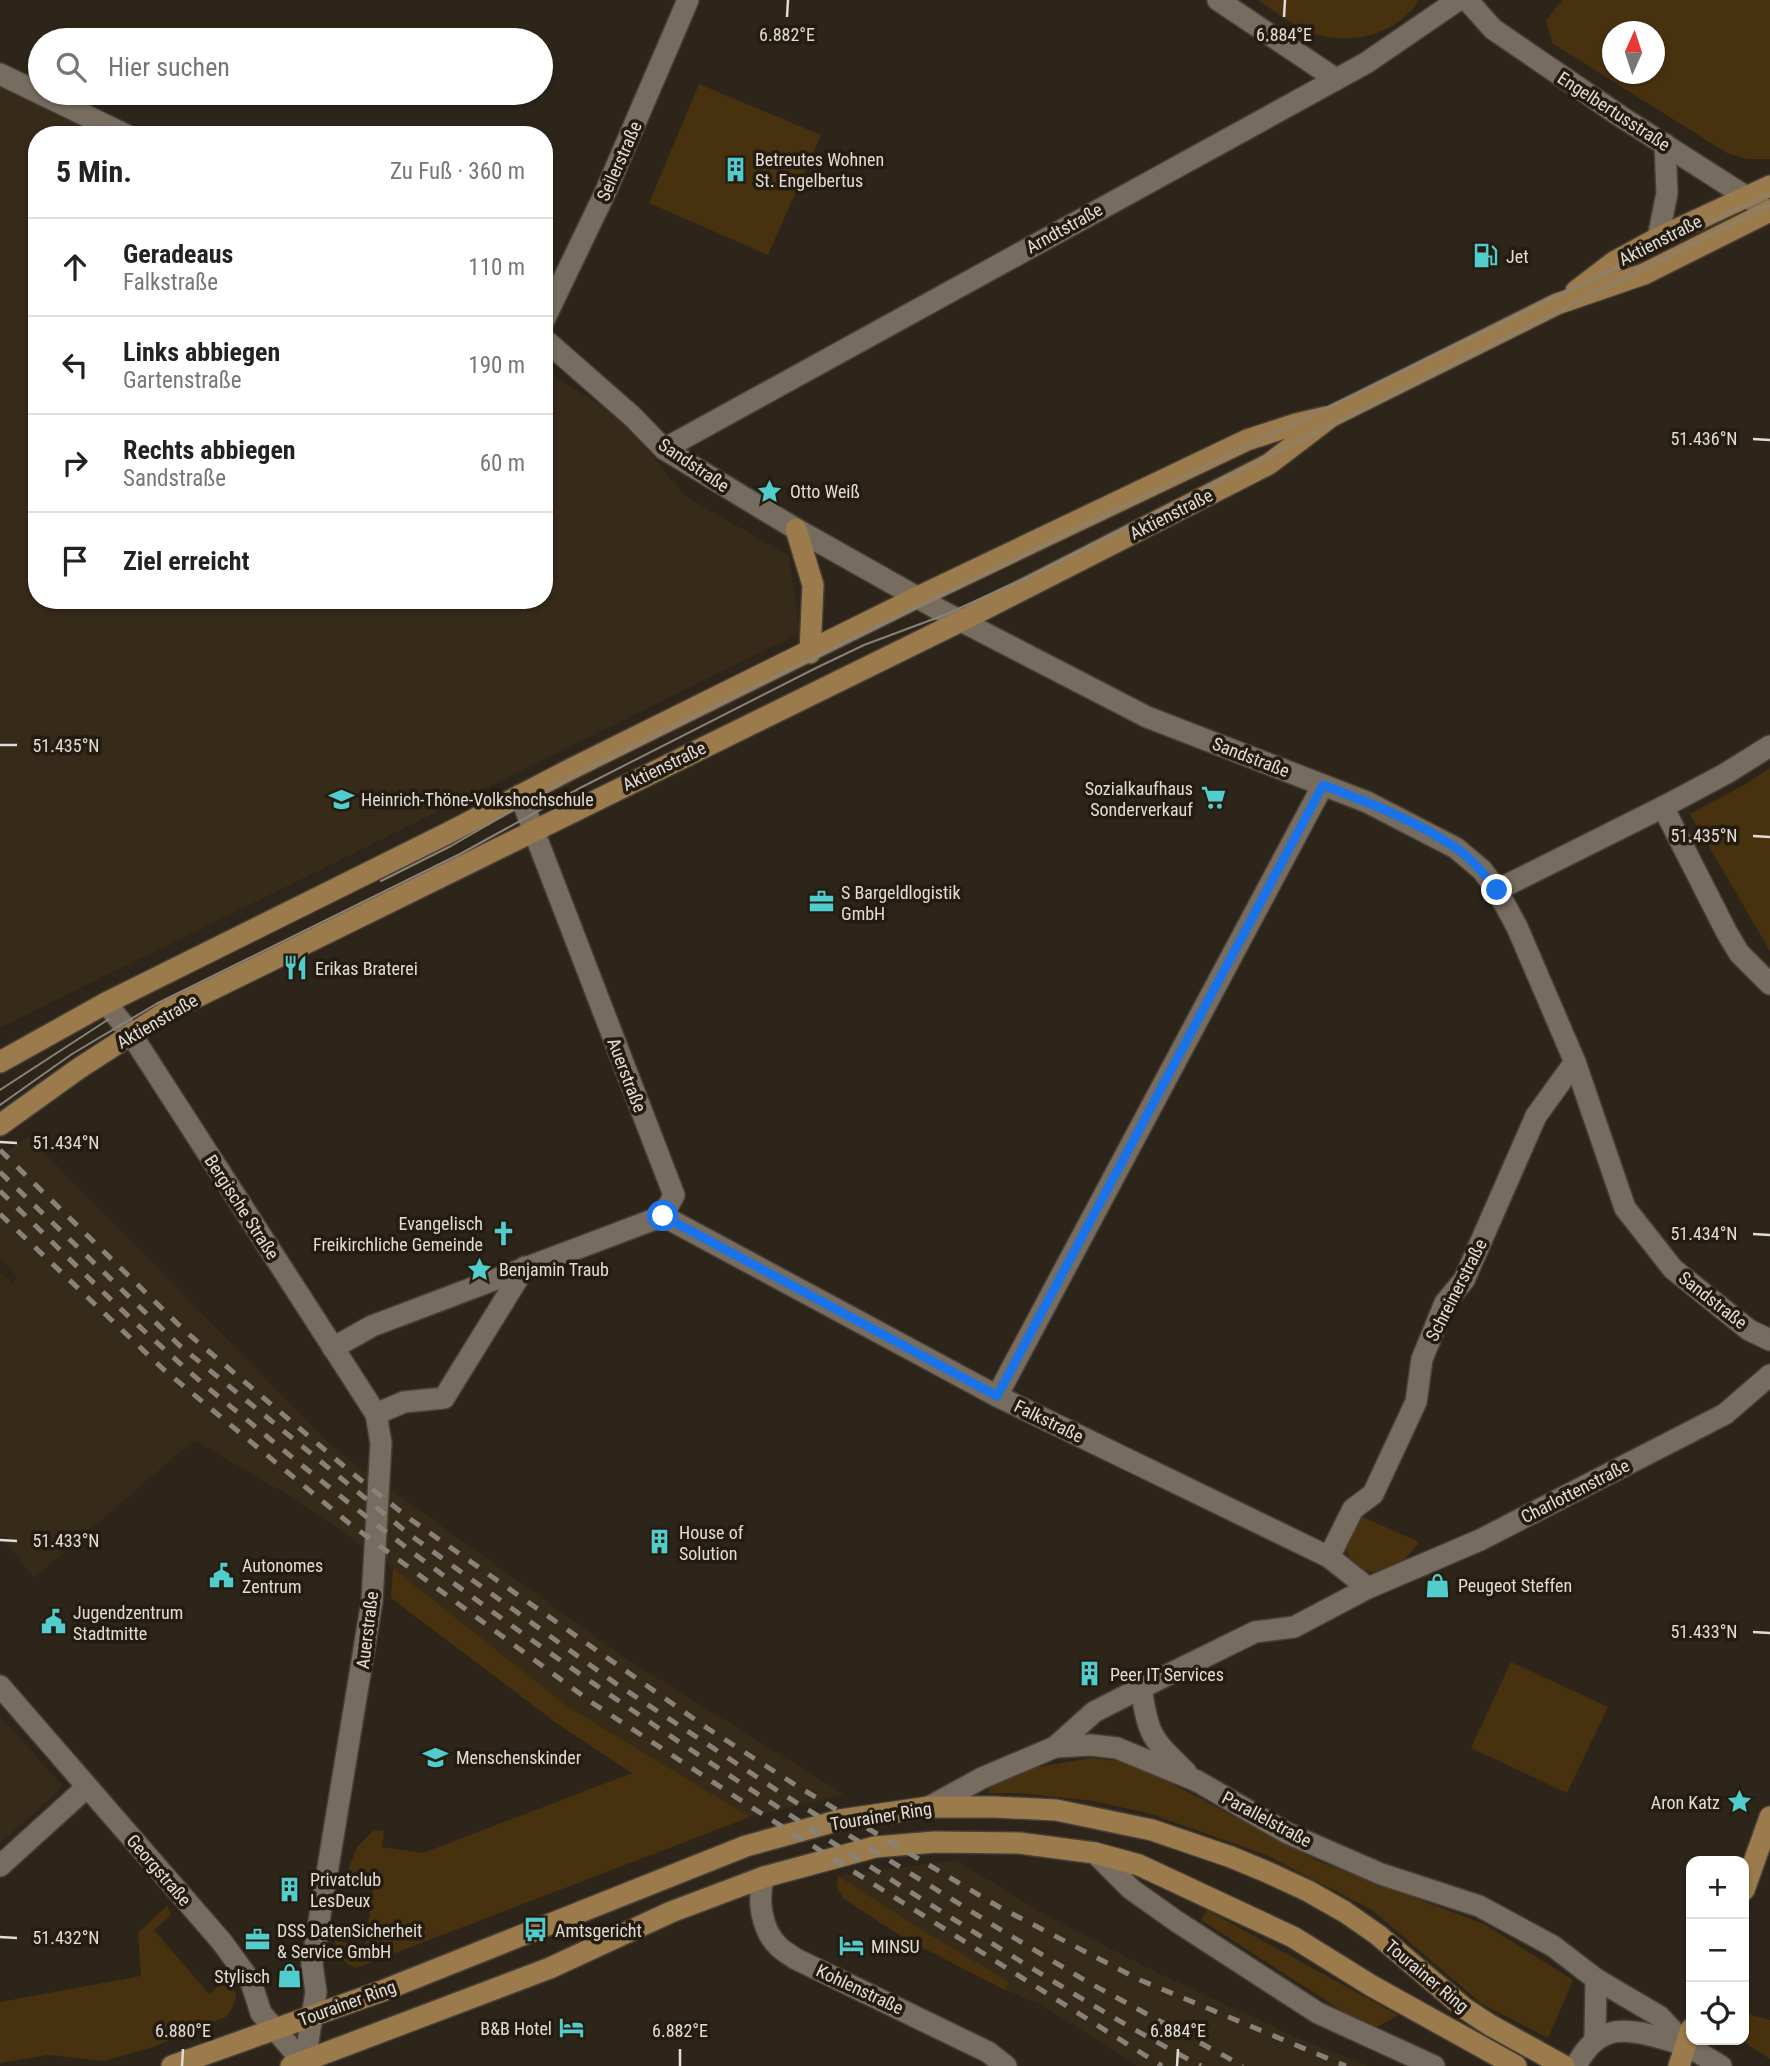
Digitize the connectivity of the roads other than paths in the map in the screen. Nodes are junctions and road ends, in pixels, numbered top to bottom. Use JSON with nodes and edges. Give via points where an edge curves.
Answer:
{"nodes":[{"id":1,"x":688,"y":0,"type":"edge"},
{"id":2,"x":1218,"y":0,"type":"edge"},
{"id":3,"x":1458,"y":0,"type":"edge"},
{"id":4,"x":1467,"y":0,"type":"edge"},
{"id":5,"x":0,"y":74,"type":"edge"},
{"id":6,"x":1336,"y":79,"type":"junction"},
{"id":7,"x":28,"y":88,"type":"edge"},
{"id":8,"x":64,"y":105,"type":"edge"},
{"id":9,"x":107,"y":126,"type":"edge"},
{"id":10,"x":1665,"y":144,"type":"junction"},
{"id":11,"x":1770,"y":186,"type":"edge"},
{"id":12,"x":1749,"y":197,"type":"junction"},
{"id":13,"x":1770,"y":211,"type":"edge"},
{"id":14,"x":1658,"y":238,"type":"junction"},
{"id":15,"x":553,"y":301,"type":"edge"},
{"id":16,"x":1558,"y":304,"type":"junction"},
{"id":17,"x":553,"y":348,"type":"edge"},
{"id":18,"x":1332,"y":416,"type":"junction"},
{"id":19,"x":664,"y":449,"type":"junction"},
{"id":20,"x":796,"y":529,"type":"junction"},
{"id":21,"x":918,"y":597,"type":"junction"},
{"id":22,"x":961,"y":621,"type":"junction"},
{"id":23,"x":810,"y":653,"type":"junction"},
{"id":24,"x":1770,"y":746,"type":"edge"},
{"id":25,"x":1323,"y":785,"type":"junction"},
{"id":26,"x":520,"y":795,"type":"junction"},
{"id":27,"x":1663,"y":807,"type":"junction"},
{"id":28,"x":533,"y":830,"type":"junction"},
{"id":29,"x":1497,"y":890,"type":"junction"},
{"id":30,"x":1770,"y":984,"type":"edge"},
{"id":31,"x":106,"y":1003,"type":"junction"},
{"id":32,"x":131,"y":1034,"type":"junction"},
{"id":33,"x":0,"y":1062,"type":"edge"},
{"id":34,"x":1575,"y":1062,"type":"junction"},
{"id":35,"x":0,"y":1125,"type":"edge"},
{"id":36,"x":663,"y":1216,"type":"junction"},
{"id":37,"x":525,"y":1267,"type":"junction"},
{"id":38,"x":1770,"y":1340,"type":"edge"},
{"id":39,"x":333,"y":1348,"type":"junction"},
{"id":40,"x":1770,"y":1375,"type":"edge"},
{"id":41,"x":997,"y":1396,"type":"junction"},
{"id":42,"x":376,"y":1414,"type":"junction"},
{"id":43,"x":1329,"y":1557,"type":"junction"},
{"id":44,"x":1368,"y":1588,"type":"junction"},
{"id":45,"x":0,"y":1686,"type":"edge"},
{"id":46,"x":1141,"y":1688,"type":"junction"},
{"id":47,"x":1055,"y":1747,"type":"junction"},
{"id":48,"x":1197,"y":1782,"type":"junction"},
{"id":49,"x":87,"y":1787,"type":"junction"},
{"id":50,"x":929,"y":1807,"type":"junction"},
{"id":51,"x":1770,"y":1817,"type":"edge"},
{"id":52,"x":1095,"y":1853,"type":"junction"},
{"id":53,"x":0,"y":1866,"type":"edge"},
{"id":54,"x":1749,"y":1876,"type":"edge"},
{"id":55,"x":764,"y":1877,"type":"junction"},
{"id":56,"x":1596,"y":1979,"type":"junction"},
{"id":57,"x":310,"y":2017,"type":"junction"},
{"id":58,"x":274,"y":2030,"type":"junction"},
{"id":59,"x":1686,"y":2035,"type":"edge"},
{"id":60,"x":1686,"y":2037,"type":"edge"},
{"id":61,"x":1595,"y":2039,"type":"junction"},
{"id":62,"x":1686,"y":2045,"type":"edge"},
{"id":63,"x":1698,"y":2045,"type":"edge"},
{"id":64,"x":984,"y":2059,"type":"edge"},
{"id":65,"x":300,"y":2065,"type":"edge"},
{"id":66,"x":172,"y":2066,"type":"edge"},
{"id":67,"x":1006,"y":2066,"type":"edge"},
{"id":68,"x":1434,"y":2066,"type":"edge"},
{"id":69,"x":1516,"y":2066,"type":"edge"},
{"id":70,"x":1564,"y":2066,"type":"edge"},
{"id":71,"x":1576,"y":2066,"type":"edge"},
{"id":72,"x":1679,"y":2066,"type":"edge"},
{"id":73,"x":1721,"y":2066,"type":"edge"}],
"edges":[{"from":1,"to":15,"type":"street","name":"Seilerstraße"},
{"from":2,"to":6,"type":"street"},
{"from":3,"to":6,"type":"street","name":"Arndtstraße"},
{"from":4,"to":10,"type":"street","name":"Engelbertusstraße","via":[[1493,29]]},
{"from":5,"to":7,"type":"street"},
{"from":6,"to":19,"type":"street","name":"Arndtstraße"},
{"from":8,"to":9,"type":"street"},
{"from":10,"to":12,"type":"street","name":"Engelbertusstraße"},
{"from":10,"to":14,"type":"street","via":[[1667,193]]},
{"from":11,"to":12,"type":"main road","name":"Aktienstraße"},
{"from":12,"to":13,"type":"street","name":"Engelbertusstraße"},
{"from":12,"to":14,"type":"main road","name":"Aktienstraße"},
{"from":13,"to":16,"type":"main road","name":"Aktienstraße","via":[[1644,274]]},
{"from":14,"to":16,"type":"main road","name":"Aktienstraße","via":[[1614,262]]},
{"from":16,"to":18,"type":"main road","name":"Aktienstraße"},
{"from":17,"to":19,"type":"street","name":"Sandstraße"},
{"from":18,"to":21,"type":"main road","name":"Aktienstraße","via":[[1247,440]]},
{"from":18,"to":22,"type":"main road","name":"Aktienstraße","via":[[1269,464]]},
{"from":19,"to":20,"type":"street","name":"Sandstraße"},
{"from":20,"to":21,"type":"street","name":"Sandstraße"},
{"from":20,"to":23,"type":"main road","via":[[813,585]]},
{"from":21,"to":22,"type":"street","name":"Sandstraße"},
{"from":21,"to":23,"type":"main road","name":"Aktienstraße"},
{"from":22,"to":25,"type":"street","name":"Sandstraße","via":[[1147,717]]},
{"from":22,"to":28,"type":"main road","name":"Aktienstraße"},
{"from":23,"to":26,"type":"main road","name":"Aktienstraße"},
{"from":24,"to":27,"type":"street"},
{"from":25,"to":29,"type":"street","name":"Sandstraße","via":[[1456,848]]},
{"from":25,"to":41,"type":"street"},
{"from":26,"to":28,"type":"street","name":"Auerstraße"},
{"from":26,"to":31,"type":"main road","name":"Aktienstraße"},
{"from":27,"to":29,"type":"street"},
{"from":27,"to":30,"type":"street","via":[[1739,953]]},
{"from":28,"to":32,"type":"main road","name":"Aktienstraße"},
{"from":28,"to":36,"type":"street","name":"Auerstraße","via":[[674,1195]]},
{"from":29,"to":34,"type":"street","name":"Sandstraße","via":[[1545,987]]},
{"from":31,"to":32,"type":"street","name":"Bergische Straße"},
{"from":31,"to":33,"type":"main road","name":"Aktienstraße"},
{"from":32,"to":35,"type":"main road","name":"Aktienstraße"},
{"from":32,"to":39,"type":"street","name":"Bergische Straße"},
{"from":34,"to":38,"type":"street","name":"Sandstraße","via":[[1625,1208],[1673,1269],[1749,1330]]},
{"from":34,"to":43,"type":"street","name":"Schreinerstraße","via":[[1536,1116],[1464,1280],[1445,1303],[1422,1359],[1416,1402],[1373,1494],[1353,1509]]},
{"from":36,"to":37,"type":"street"},
{"from":36,"to":41,"type":"street","name":"Falkstraße"},
{"from":37,"to":39,"type":"street","via":[[372,1326]]},
{"from":37,"to":42,"type":"street","via":[[444,1398],[404,1402]]},
{"from":39,"to":42,"type":"street","name":"Bergische Straße"},
{"from":40,"to":44,"type":"street","name":"Charlottenstraße","via":[[1725,1414],[1480,1540]]},
{"from":41,"to":43,"type":"street","name":"Falkstraße"},
{"from":42,"to":57,"type":"street","name":"Auerstraße","via":[[381,1443],[372,1601],[312,1964],[316,1992]]},
{"from":43,"to":44,"type":"street"},
{"from":44,"to":46,"type":"street","name":"Charlottenstraße","via":[[1294,1627],[1255,1632]]},
{"from":45,"to":49,"type":"street","name":"Georgstraße"},
{"from":46,"to":47,"type":"street","name":"Charlottenstraße","via":[[1094,1712]]},
{"from":46,"to":48,"type":"street","via":[[1147,1725],[1155,1741]]},
{"from":47,"to":48,"type":"street","name":"Parallelstraße","via":[[1118,1748]]},
{"from":47,"to":50,"type":"street","name":"Parallelstraße"},
{"from":48,"to":56,"type":"street","name":"Parallelstraße","via":[[1287,1833],[1381,1874],[1479,1906],[1552,1946]]},
{"from":49,"to":53,"type":"street"},
{"from":49,"to":58,"type":"street","name":"Georgstraße","via":[[222,1942],[251,1982],[261,2013]]},
{"from":50,"to":57,"type":"main road","name":"Tourainer Ring","via":[[840,1820],[746,1846]]},
{"from":50,"to":70,"type":"main road","name":"Tourainer Ring","via":[[1056,1810],[1152,1830],[1231,1857],[1345,1912],[1464,2008]]},
{"from":51,"to":54,"type":"main road"},
{"from":52,"to":55,"type":"main road","name":"Tourainer Ring","via":[[1019,1843],[935,1842],[875,1847]]},
{"from":52,"to":68,"type":"street","via":[[1131,1889],[1318,2013]]},
{"from":52,"to":69,"type":"main road","name":"Tourainer Ring","via":[[1149,1870],[1293,1937]]},
{"from":55,"to":64,"type":"street","name":"Kohlenstraße","via":[[762,1914],[778,1946],[796,1959],[912,2013]]},
{"from":55,"to":65,"type":"main road","name":"Tourainer Ring","via":[[671,1912],[550,1968]]},
{"from":56,"to":59,"type":"street","name":"Parallelstraße"},
{"from":56,"to":61,"type":"street"},
{"from":57,"to":58,"type":"main road","name":"Tourainer Ring"},
{"from":57,"to":65,"type":"street","name":"Auerstraße"},
{"from":58,"to":65,"type":"street","name":"Georgstraße"},
{"from":58,"to":66,"type":"main road","name":"Tourainer Ring"},
{"from":60,"to":61,"type":"street","name":"Parallelstraße","via":[[1611,2031]]},
{"from":61,"to":71,"type":"street"},
{"from":62,"to":72,"type":"main road"},
{"from":63,"to":73,"type":"street","name":"Parallelstraße"},
{"from":64,"to":67,"type":"street","name":"Kohlenstraße"}]}
